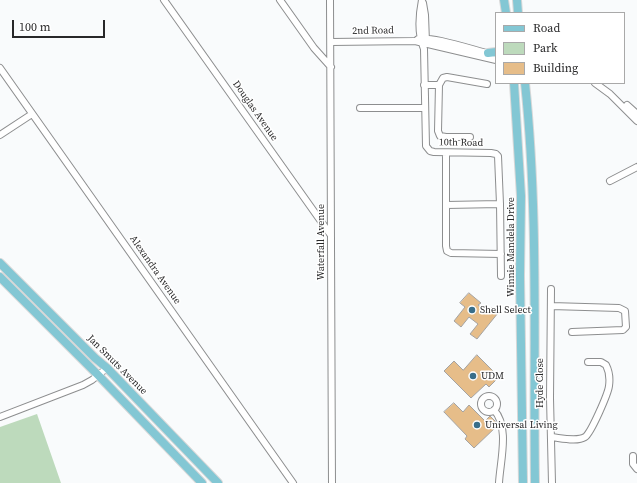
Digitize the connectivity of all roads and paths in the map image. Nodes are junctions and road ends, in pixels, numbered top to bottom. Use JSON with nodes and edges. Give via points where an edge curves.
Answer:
{"nodes":[{"id":1,"x":164,"y":0,"type":"edge"},
{"id":2,"x":280,"y":0,"type":"edge"},
{"id":3,"x":330,"y":0,"type":"edge"},
{"id":4,"x":423,"y":0,"type":"edge"},
{"id":5,"x":504,"y":0,"type":"edge"},
{"id":6,"x":517,"y":0,"type":"edge"},
{"id":7,"x":506,"y":12,"type":"edge"},
{"id":8,"x":518,"y":12,"type":"edge"},
{"id":9,"x":331,"y":42,"type":"junction"},
{"id":10,"x":422,"y":42,"type":"junction"},
{"id":11,"x":493,"y":54,"type":"edge"},
{"id":12,"x":495,"y":60,"type":"edge"},
{"id":13,"x":331,"y":67,"type":"junction"},
{"id":14,"x":0,"y":69,"type":"edge"},
{"id":15,"x":487,"y":84,"type":"dead end"},
{"id":16,"x":514,"y":84,"type":"edge"},
{"id":17,"x":526,"y":84,"type":"edge"},
{"id":18,"x":596,"y":84,"type":"edge"},
{"id":19,"x":603,"y":84,"type":"edge"},
{"id":20,"x":424,"y":85,"type":"junction"},
{"id":21,"x":439,"y":86,"type":"junction"},
{"id":22,"x":360,"y":108,"type":"dead end"},
{"id":23,"x":424,"y":108,"type":"junction"},
{"id":24,"x":32,"y":114,"type":"junction"},
{"id":25,"x":637,"y":114,"type":"edge"},
{"id":26,"x":637,"y":120,"type":"edge"},
{"id":27,"x":0,"y":135,"type":"edge"},
{"id":28,"x":470,"y":137,"type":"dead end"},
{"id":29,"x":446,"y":153,"type":"junction"},
{"id":30,"x":637,"y":166,"type":"edge"},
{"id":31,"x":610,"y":181,"type":"dead end"},
{"id":32,"x":500,"y":204,"type":"junction"},
{"id":33,"x":446,"y":205,"type":"junction"},
{"id":34,"x":330,"y":234,"type":"junction"},
{"id":35,"x":500,"y":254,"type":"junction"},
{"id":36,"x":0,"y":263,"type":"edge"},
{"id":37,"x":2,"y":274,"type":"edge"},
{"id":38,"x":501,"y":276,"type":"dead end"},
{"id":39,"x":551,"y":289,"type":"dead end"},
{"id":40,"x":551,"y":306,"type":"junction"},
{"id":41,"x":572,"y":332,"type":"dead end"},
{"id":42,"x":588,"y":362,"type":"dead end"},
{"id":43,"x":106,"y":368,"type":"junction"},
{"id":44,"x":98,"y":376,"type":"junction"},
{"id":45,"x":494,"y":410,"type":"dead end"},
{"id":46,"x":0,"y":417,"type":"edge"},
{"id":47,"x":551,"y":437,"type":"junction"},
{"id":48,"x":633,"y":456,"type":"dead end"},
{"id":49,"x":637,"y":469,"type":"edge"},
{"id":50,"x":207,"y":471,"type":"junction"},
{"id":51,"x":199,"y":482,"type":"edge"},
{"id":52,"x":218,"y":483,"type":"edge"},
{"id":53,"x":294,"y":483,"type":"edge"},
{"id":54,"x":332,"y":483,"type":"edge"},
{"id":55,"x":499,"y":483,"type":"edge"},
{"id":56,"x":523,"y":483,"type":"edge"},
{"id":57,"x":535,"y":483,"type":"edge"},
{"id":58,"x":552,"y":483,"type":"edge"}],
"edges":[{"from":1,"to":34,"type":"street","name":"Douglas Avenue"},
{"from":2,"to":13,"type":"street","via":[[314,48]]},
{"from":3,"to":9,"type":"street","name":"Waterfall Avenue"},
{"from":4,"to":10,"type":"street","name":"10th Road","via":[[420,11]]},
{"from":5,"to":7,"type":"main road"},
{"from":6,"to":8,"type":"main road"},
{"from":9,"to":10,"type":"street","name":"2nd Road"},
{"from":9,"to":13,"type":"street","name":"Waterfall Avenue"},
{"from":10,"to":11,"type":"street","name":"2nd Road"},
{"from":10,"to":12,"type":"street","name":"2nd Road"},
{"from":10,"to":20,"type":"street","name":"10th Road"},
{"from":13,"to":34,"type":"street","name":"Waterfall Avenue"},
{"from":14,"to":24,"type":"street","name":"Alexandra Avenue"},
{"from":15,"to":21,"type":"street","via":[[447,77]]},
{"from":16,"to":56,"type":"main road","name":"Winnie Mandela Drive","via":[[521,196]]},
{"from":17,"to":57,"type":"main road","via":[[532,203]]},
{"from":18,"to":26,"type":"street"},
{"from":19,"to":25,"type":"street"},
{"from":20,"to":21,"type":"street"},
{"from":20,"to":23,"type":"street","name":"10th Road"},
{"from":21,"to":28,"type":"street","via":[[439,134],[443,137]]},
{"from":22,"to":23,"type":"street"},
{"from":23,"to":29,"type":"street","name":"10th Road","via":[[426,146],[430,151]]},
{"from":24,"to":27,"type":"street"},
{"from":24,"to":53,"type":"street","name":"Alexandra Avenue"},
{"from":29,"to":32,"type":"street","name":"10th Road","via":[[496,154]]},
{"from":29,"to":33,"type":"street"},
{"from":30,"to":31,"type":"street"},
{"from":32,"to":33,"type":"street"},
{"from":32,"to":35,"type":"street","name":"10th Road"},
{"from":33,"to":35,"type":"street","via":[[447,252]]},
{"from":34,"to":54,"type":"street","name":"Waterfall Avenue"},
{"from":35,"to":38,"type":"street","name":"10th Road"},
{"from":36,"to":37,"type":"main road","name":"Jan Smuts Avenue"},
{"from":37,"to":43,"type":"main road","name":"Jan Smuts Avenue"},
{"from":37,"to":44,"type":"main road","name":"Jan Smuts Avenue"},
{"from":39,"to":40,"type":"street","name":"Hyde Close"},
{"from":40,"to":41,"type":"street","via":[[619,308],[625,311],[626,327],[623,330]]},
{"from":40,"to":47,"type":"street","name":"Hyde Close"},
{"from":42,"to":47,"type":"street","via":[[606,364],[609,381],[607,395],[591,429],[583,438]]},
{"from":43,"to":44,"type":"street"},
{"from":43,"to":50,"type":"main road","name":"Jan Smuts Avenue"},
{"from":44,"to":46,"type":"street","via":[[83,385]]},
{"from":44,"to":51,"type":"main road","name":"Jan Smuts Avenue"},
{"from":45,"to":55,"type":"street","via":[[500,418],[502,429]]},
{"from":47,"to":58,"type":"street","name":"Hyde Close"},
{"from":48,"to":49,"type":"street","via":[[633,464]]},
{"from":50,"to":51,"type":"street"},
{"from":50,"to":52,"type":"main road","name":"Jan Smuts Avenue"}]}
